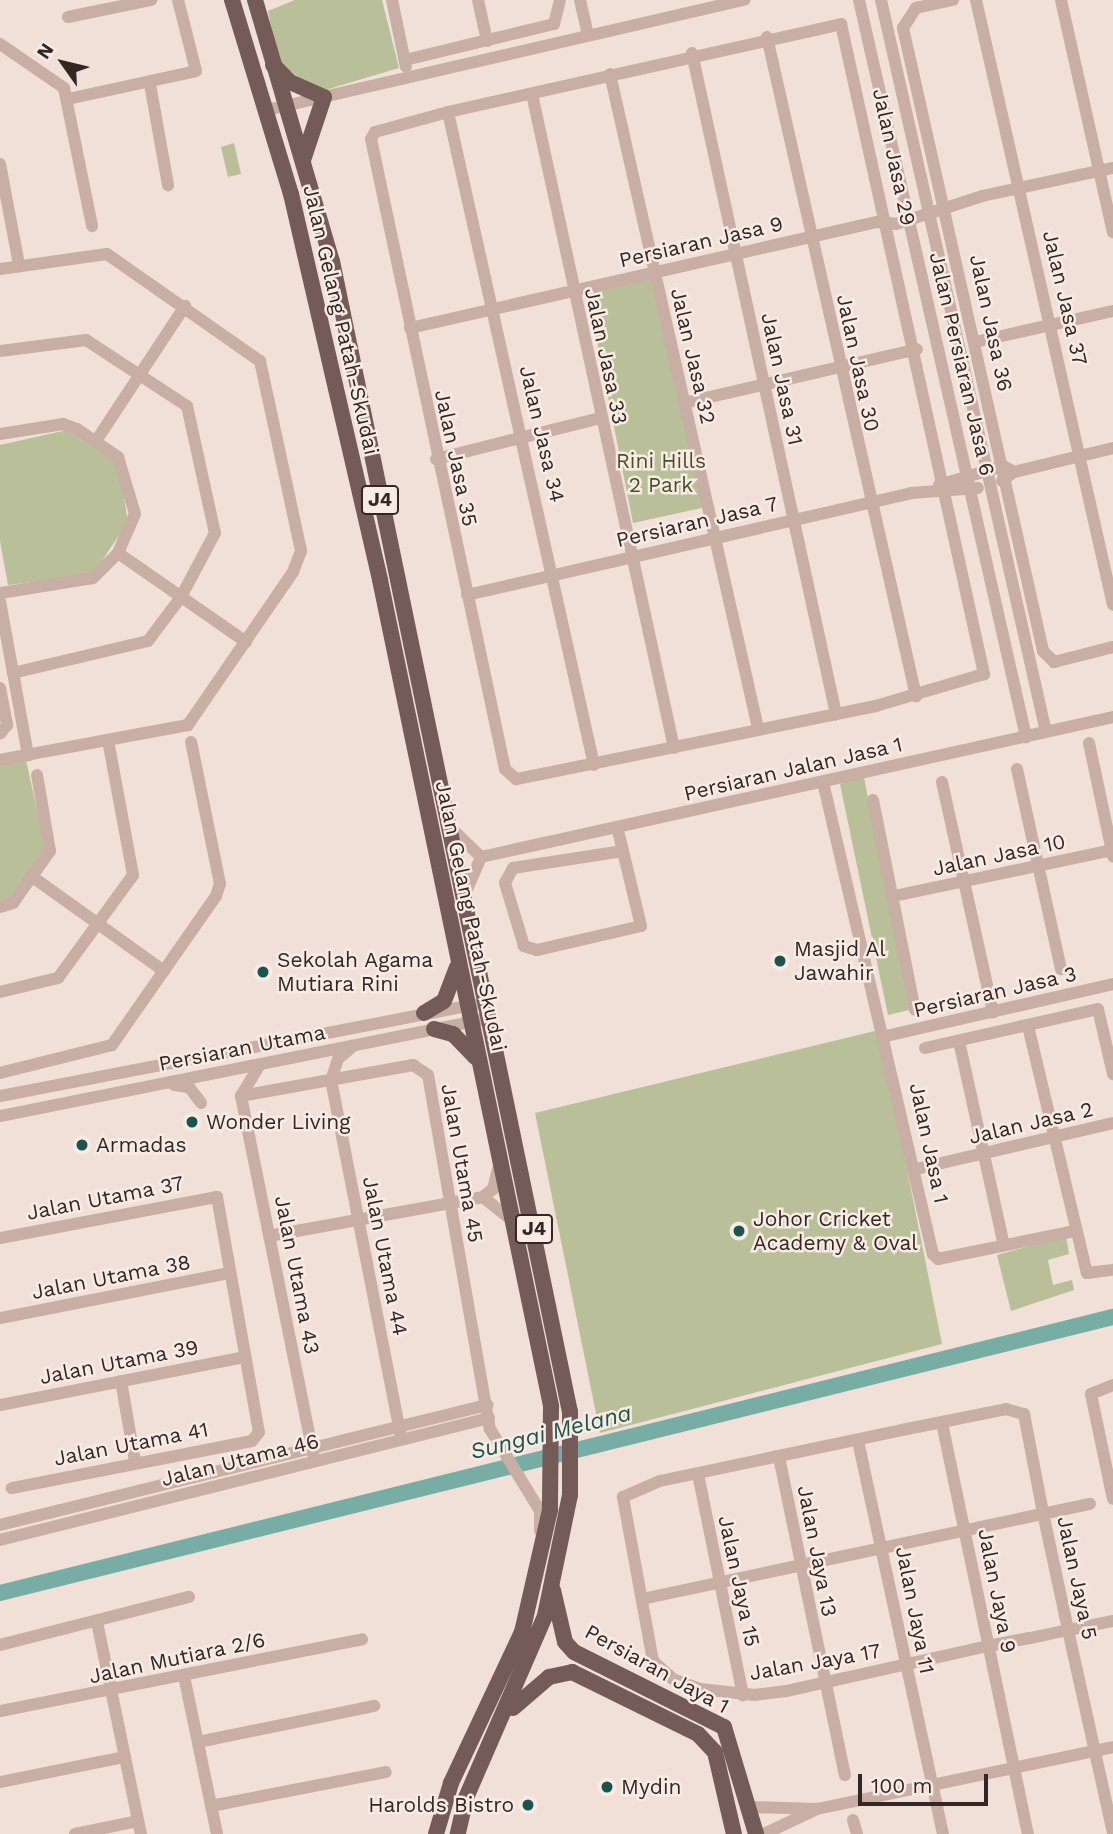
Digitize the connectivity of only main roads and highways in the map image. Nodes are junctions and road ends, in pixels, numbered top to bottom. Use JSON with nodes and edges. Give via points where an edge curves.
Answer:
{"nodes":[{"id":1,"x":232,"y":0,"type":"edge"},
{"id":2,"x":255,"y":0,"type":"edge"},
{"id":3,"x":271,"y":63,"type":"junction"},
{"id":4,"x":275,"y":108,"type":"junction"},
{"id":5,"x":303,"y":163,"type":"junction"},
{"id":6,"x":346,"y":334,"type":"junction"},
{"id":7,"x":324,"y":342,"type":"junction"},
{"id":8,"x":458,"y":957,"type":"junction"},
{"id":9,"x":424,"y":1013,"type":"road end"},
{"id":10,"x":434,"y":1029,"type":"road end"},
{"id":11,"x":479,"y":1063,"type":"junction"},
{"id":12,"x":552,"y":1580,"type":"junction"},
{"id":13,"x":672,"y":1698,"type":"junction"},
{"id":14,"x":506,"y":1714,"type":"junction"},
{"id":15,"x":661,"y":1714,"type":"junction"},
{"id":16,"x":436,"y":1834,"type":"edge"},
{"id":17,"x":458,"y":1834,"type":"edge"},
{"id":18,"x":734,"y":1834,"type":"edge"},
{"id":19,"x":756,"y":1834,"type":"edge"}],
"edges":[{"from":1,"to":4,"type":"main road","name":"Jalan Gelang Patah-Skudai","number":"J4"},
{"from":2,"to":3,"type":"main road","name":"Jalan Gelang Patah-Skudai","number":"J4"},
{"from":3,"to":4,"type":"main road","name":"Jalan Gelang Patah-Skudai","number":"J4"},
{"from":3,"to":5,"type":"main road","via":[[290,82],[324,97]]},
{"from":4,"to":5,"type":"main road","name":"Jalan Gelang Patah-Skudai","number":"J4"},
{"from":4,"to":7,"type":"main road","name":"Jalan Gelang Patah-Skudai","number":"J4"},
{"from":5,"to":6,"type":"main road","name":"Jalan Gelang Patah-Skudai","number":"J4"},
{"from":6,"to":7,"type":"main road","via":[[326,294]]},
{"from":6,"to":12,"type":"main road","name":"Jalan Gelang Patah-Skudai","number":"J4","via":[[489,1010],[572,1440]]},
{"from":7,"to":8,"type":"main road","name":"Jalan Gelang Patah-Skudai","number":"J4"},
{"from":8,"to":9,"type":"main road","via":[[453,987]]},
{"from":8,"to":11,"type":"main road","name":"Jalan Gelang Patah-Skudai","number":"J4"},
{"from":10,"to":11,"type":"main road","via":[[453,1034]]},
{"from":11,"to":16,"type":"main road","name":"Jalan Gelang Patah-Skudai","number":"J4","via":[[551,1406],[552,1467],[540,1556],[509,1666],[451,1783]]},
{"from":12,"to":13,"type":"main road","name":"Persiaran Jaya 1","via":[[565,1642],[574,1652]]},
{"from":12,"to":14,"type":"main road","name":"Jalan Gelang Patah-Skudai","number":"J4","via":[[536,1646]]},
{"from":13,"to":15,"type":"main road","via":[[663,1700]]},
{"from":13,"to":19,"type":"main road","name":"Persiaran Jaya 1","via":[[732,1738]]},
{"from":14,"to":15,"type":"main road","name":"Persiaran Jaya 1","via":[[560,1672]]},
{"from":14,"to":17,"type":"main road","name":"Jalan Gelang Patah-Skudai","number":"J4","via":[[466,1798]]},
{"from":15,"to":18,"type":"main road","name":"Persiaran Jaya 1","via":[[715,1752]]}]}
